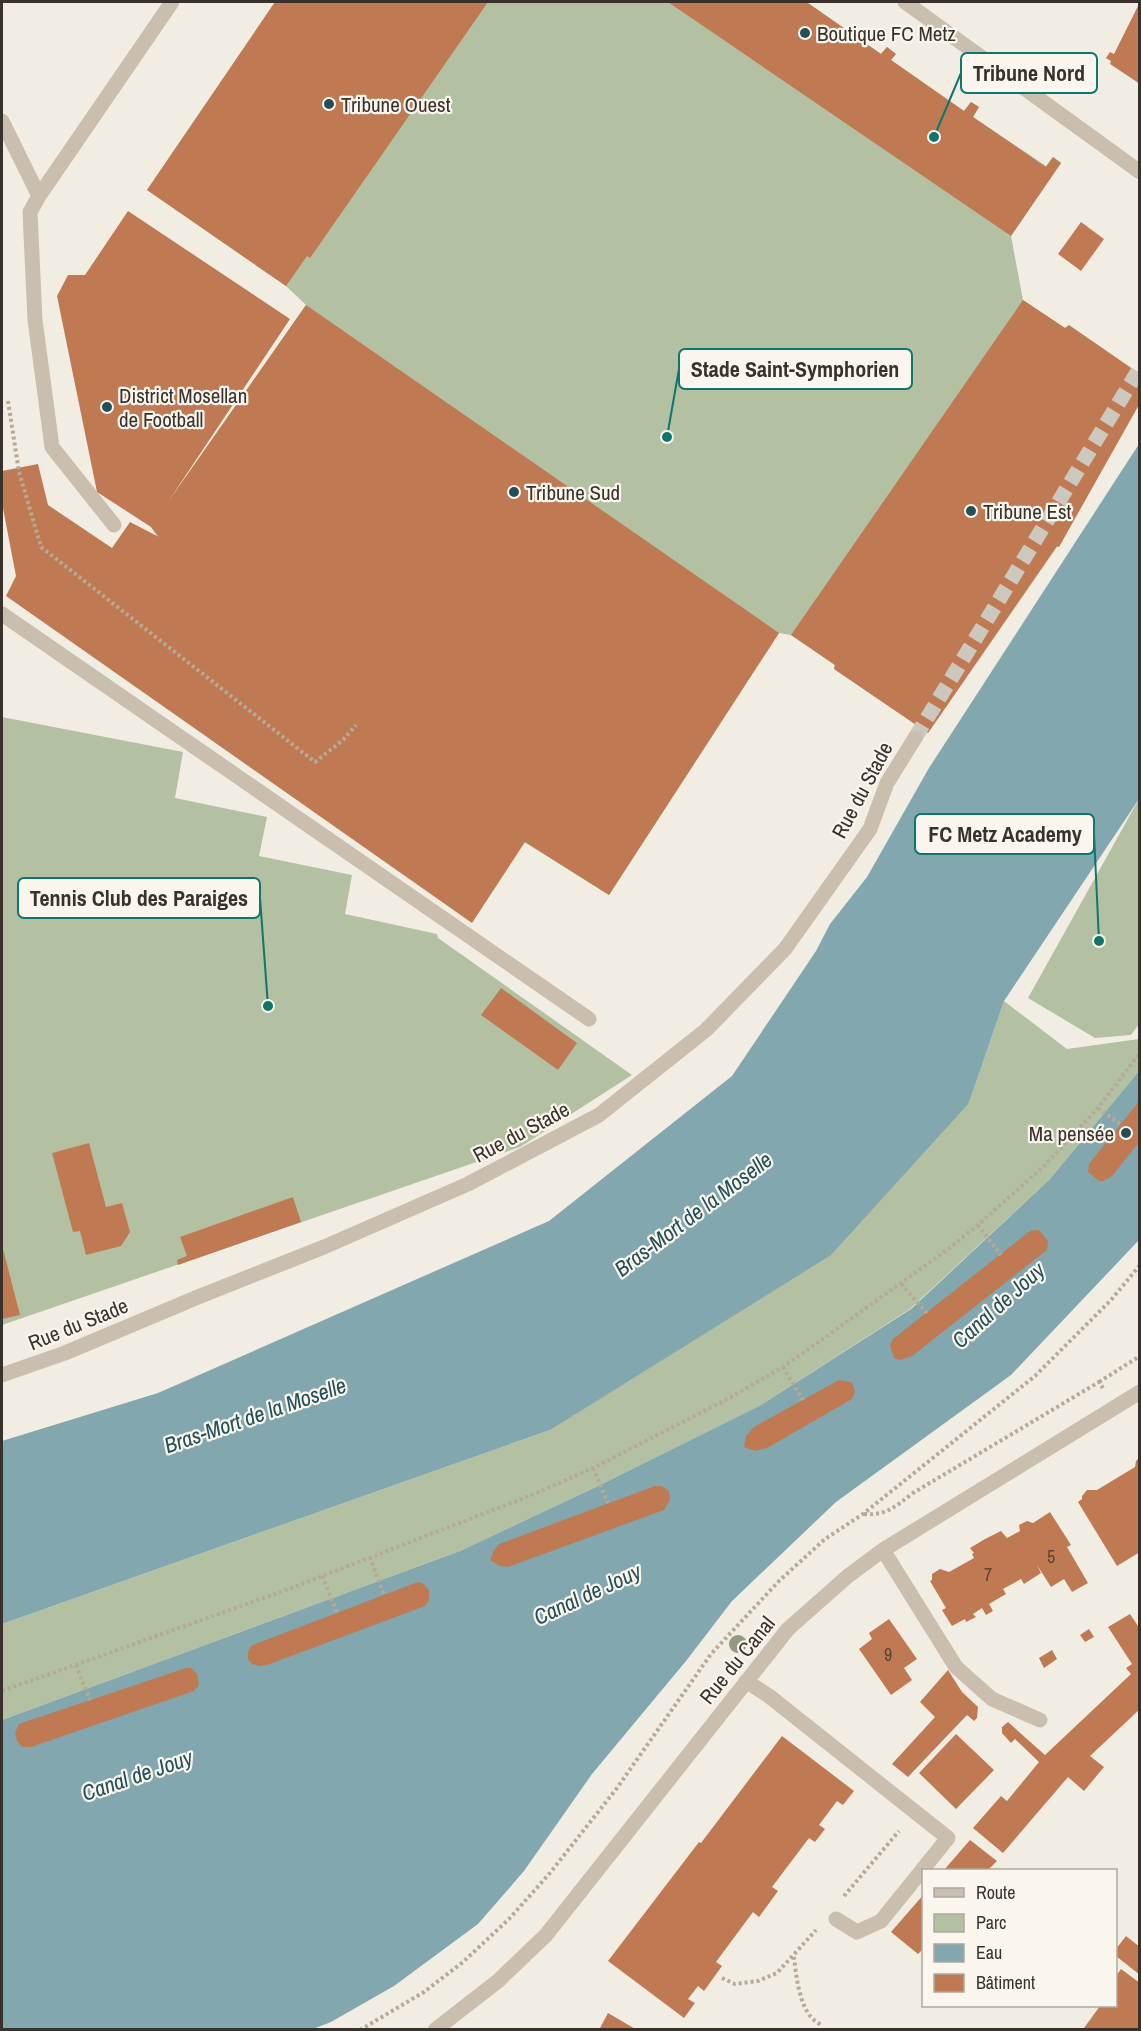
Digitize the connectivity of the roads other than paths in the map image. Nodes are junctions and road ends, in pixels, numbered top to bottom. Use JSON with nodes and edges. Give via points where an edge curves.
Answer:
{"nodes":[{"id":1,"x":172,"y":2,"type":"edge"},
{"id":2,"x":905,"y":2,"type":"edge"},
{"id":3,"x":2,"y":121,"type":"edge"},
{"id":4,"x":1140,"y":172,"type":"edge"},
{"id":5,"x":39,"y":196,"type":"junction"},
{"id":6,"x":114,"y":525,"type":"dead end"},
{"id":7,"x":2,"y":614,"type":"edge"},
{"id":8,"x":915,"y":738,"type":"tunnel mouth"},
{"id":9,"x":589,"y":1019,"type":"dead end"},
{"id":10,"x":2,"y":1375,"type":"edge"},
{"id":11,"x":1140,"y":1392,"type":"edge"},
{"id":12,"x":883,"y":1550,"type":"junction"},
{"id":13,"x":746,"y":1681,"type":"junction"},
{"id":14,"x":1040,"y":1720,"type":"dead end"},
{"id":15,"x":923,"y":1869,"type":"edge"},
{"id":16,"x":922,"y":1870,"type":"edge"},
{"id":17,"x":836,"y":1919,"type":"dead end"},
{"id":18,"x":435,"y":2030,"type":"edge"}],
"edges":[{"from":1,"to":5,"type":"street"},
{"from":2,"to":4,"type":"street"},
{"from":3,"to":5,"type":"street"},
{"from":5,"to":6,"type":"street","via":[[30,212],[35,320],[52,447]]},
{"from":7,"to":9,"type":"street"},
{"from":8,"to":10,"type":"street","name":"Rue du Stade","via":[[887,783],[870,829],[785,949],[706,1030],[599,1115],[468,1184],[65,1353]]},
{"from":11,"to":12,"type":"street","name":"Rue du Canal"},
{"from":12,"to":13,"type":"street","name":"Rue du Canal","via":[[788,1629]]},
{"from":12,"to":14,"type":"street","via":[[956,1667],[992,1699]]},
{"from":13,"to":15,"type":"street","via":[[948,1838]]},
{"from":13,"to":18,"type":"street","name":"Rue du Canal","via":[[546,1935],[498,1981]]},
{"from":16,"to":17,"type":"street","via":[[881,1921],[857,1932]]}]}
